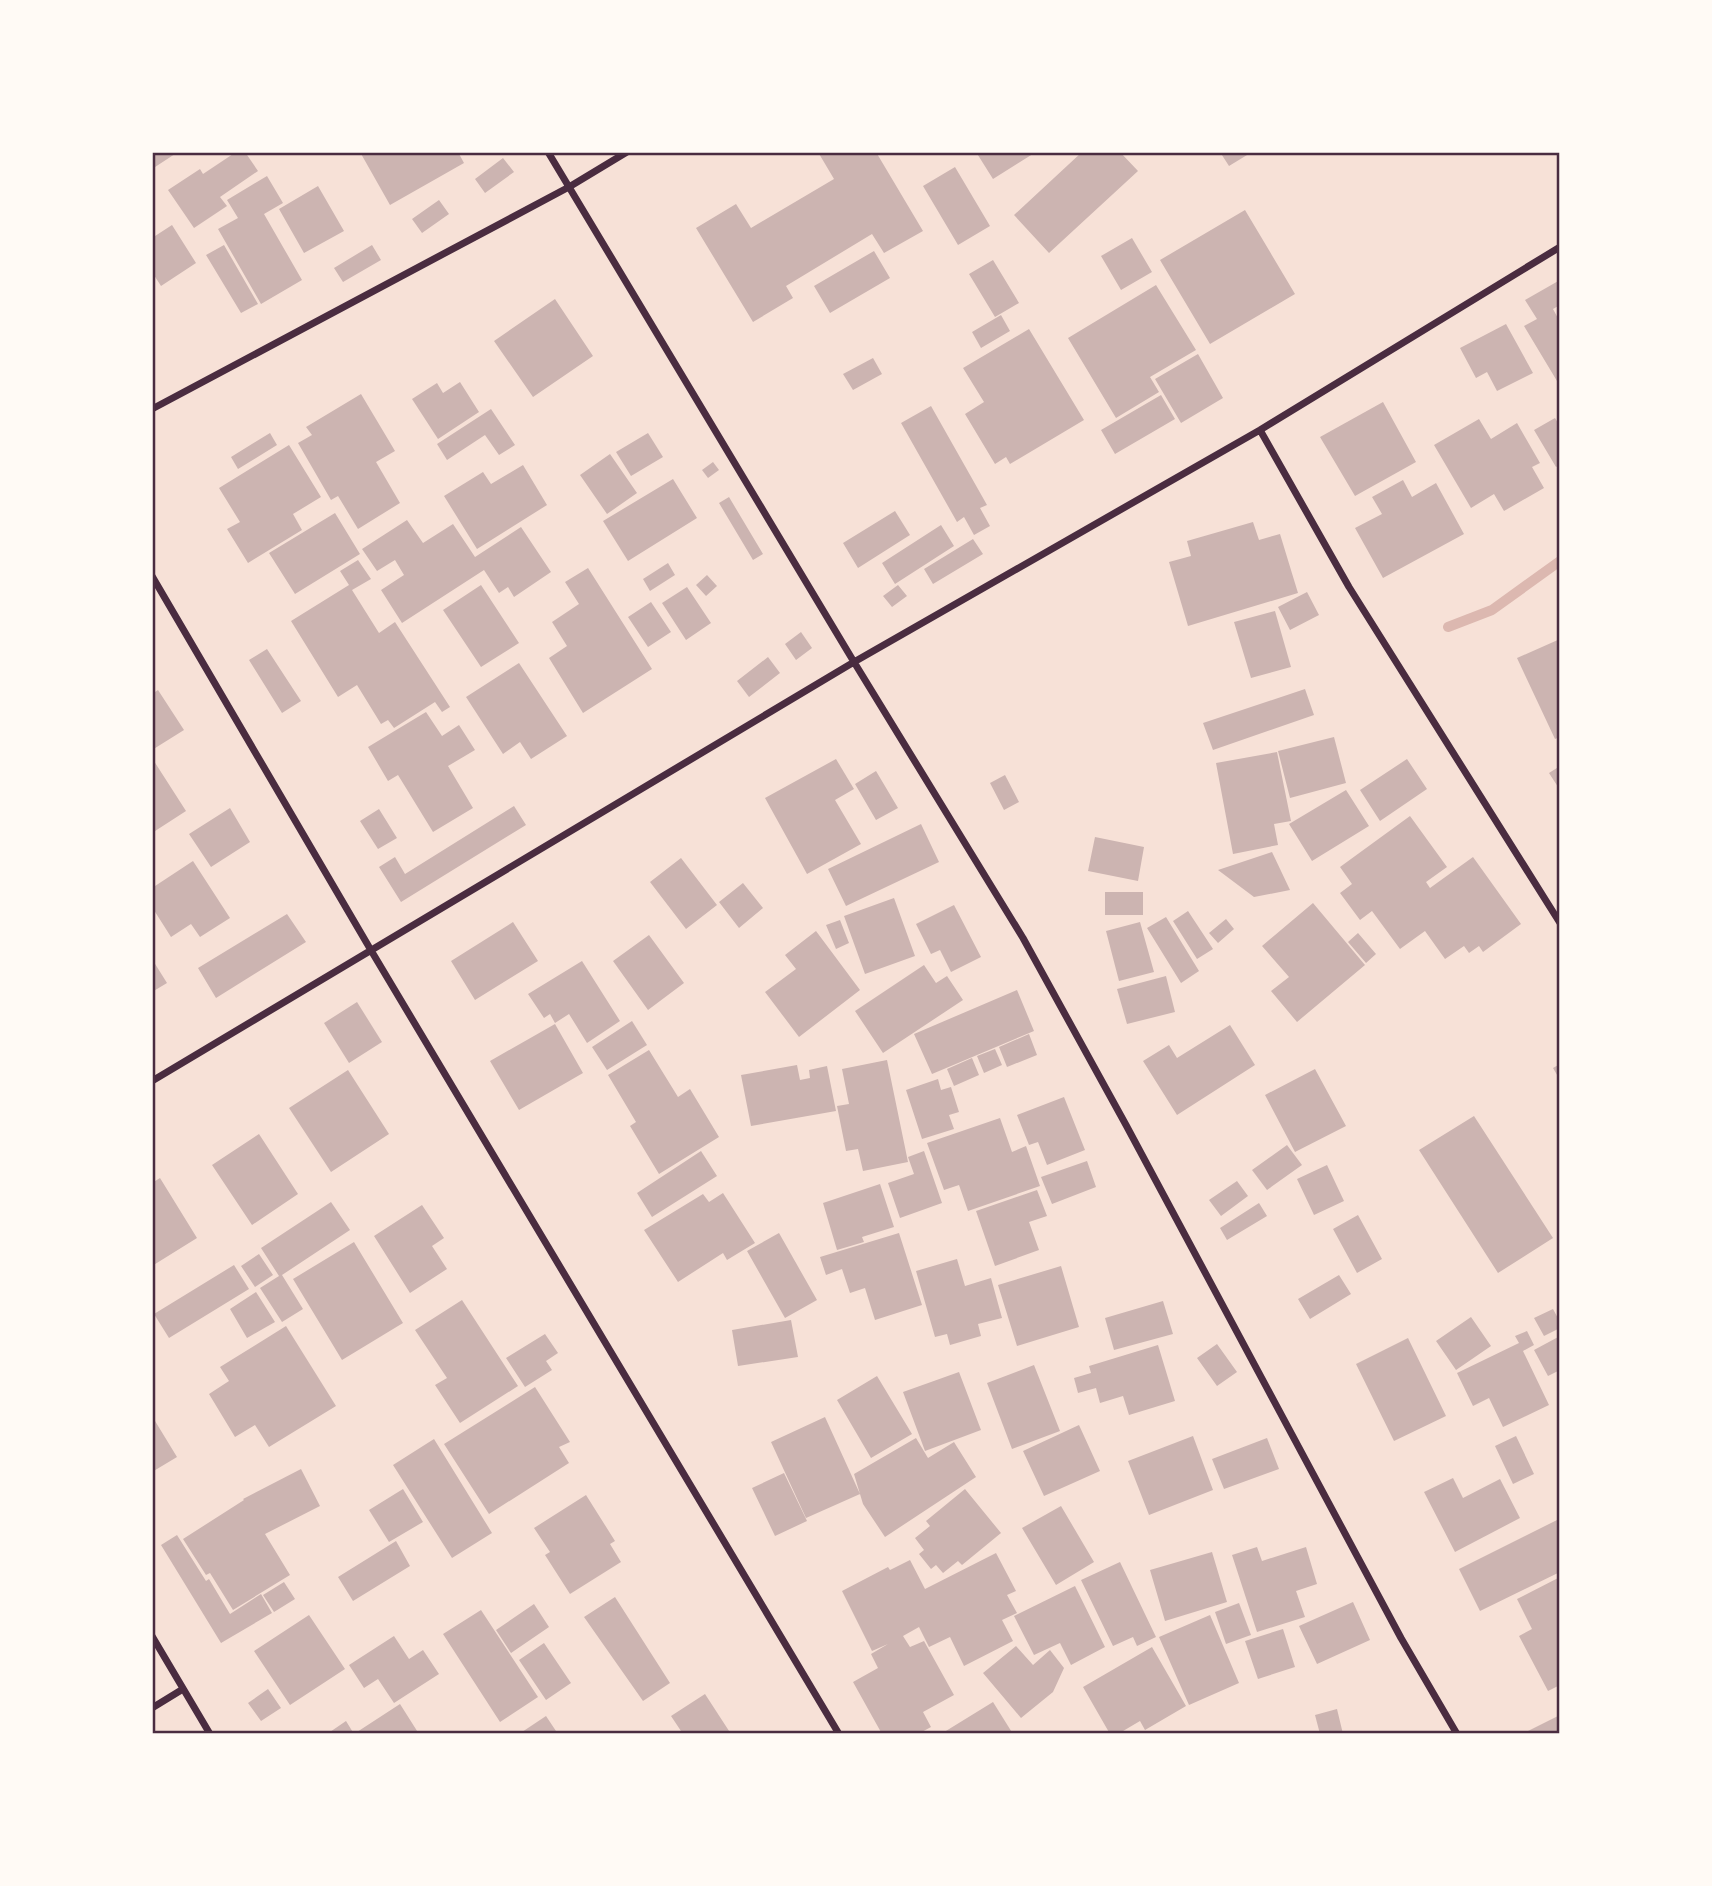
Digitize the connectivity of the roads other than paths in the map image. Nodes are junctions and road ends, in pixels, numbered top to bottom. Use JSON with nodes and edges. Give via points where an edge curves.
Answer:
{"nodes":[{"id":1,"x":548,"y":152,"type":"edge"},
{"id":2,"x":627,"y":152,"type":"edge"},
{"id":3,"x":569,"y":187,"type":"junction"},
{"id":4,"x":1560,"y":247,"type":"edge"},
{"id":5,"x":152,"y":409,"type":"edge"},
{"id":6,"x":1260,"y":430,"type":"junction"},
{"id":7,"x":152,"y":576,"type":"edge"},
{"id":8,"x":854,"y":662,"type":"junction"},
{"id":9,"x":1560,"y":923,"type":"edge"},
{"id":10,"x":372,"y":952,"type":"junction"},
{"id":11,"x":152,"y":1081,"type":"edge"},
{"id":12,"x":152,"y":1636,"type":"edge"},
{"id":13,"x":183,"y":1689,"type":"junction"},
{"id":14,"x":152,"y":1708,"type":"edge"},
{"id":15,"x":210,"y":1734,"type":"edge"},
{"id":16,"x":839,"y":1734,"type":"edge"},
{"id":17,"x":1457,"y":1734,"type":"edge"}],
"edges":[{"from":1,"to":3,"type":"street"},
{"from":2,"to":3,"type":"street"},
{"from":3,"to":5,"type":"street"},
{"from":3,"to":8,"type":"street"},
{"from":4,"to":6,"type":"street"},
{"from":6,"to":8,"type":"street"},
{"from":6,"to":9,"type":"street","via":[[1349,587]]},
{"from":7,"to":10,"type":"street"},
{"from":8,"to":10,"type":"street"},
{"from":8,"to":17,"type":"street","via":[[1023,938]]},
{"from":10,"to":11,"type":"street"},
{"from":10,"to":16,"type":"street"},
{"from":12,"to":13,"type":"street"},
{"from":13,"to":14,"type":"street"},
{"from":13,"to":15,"type":"street"}]}
